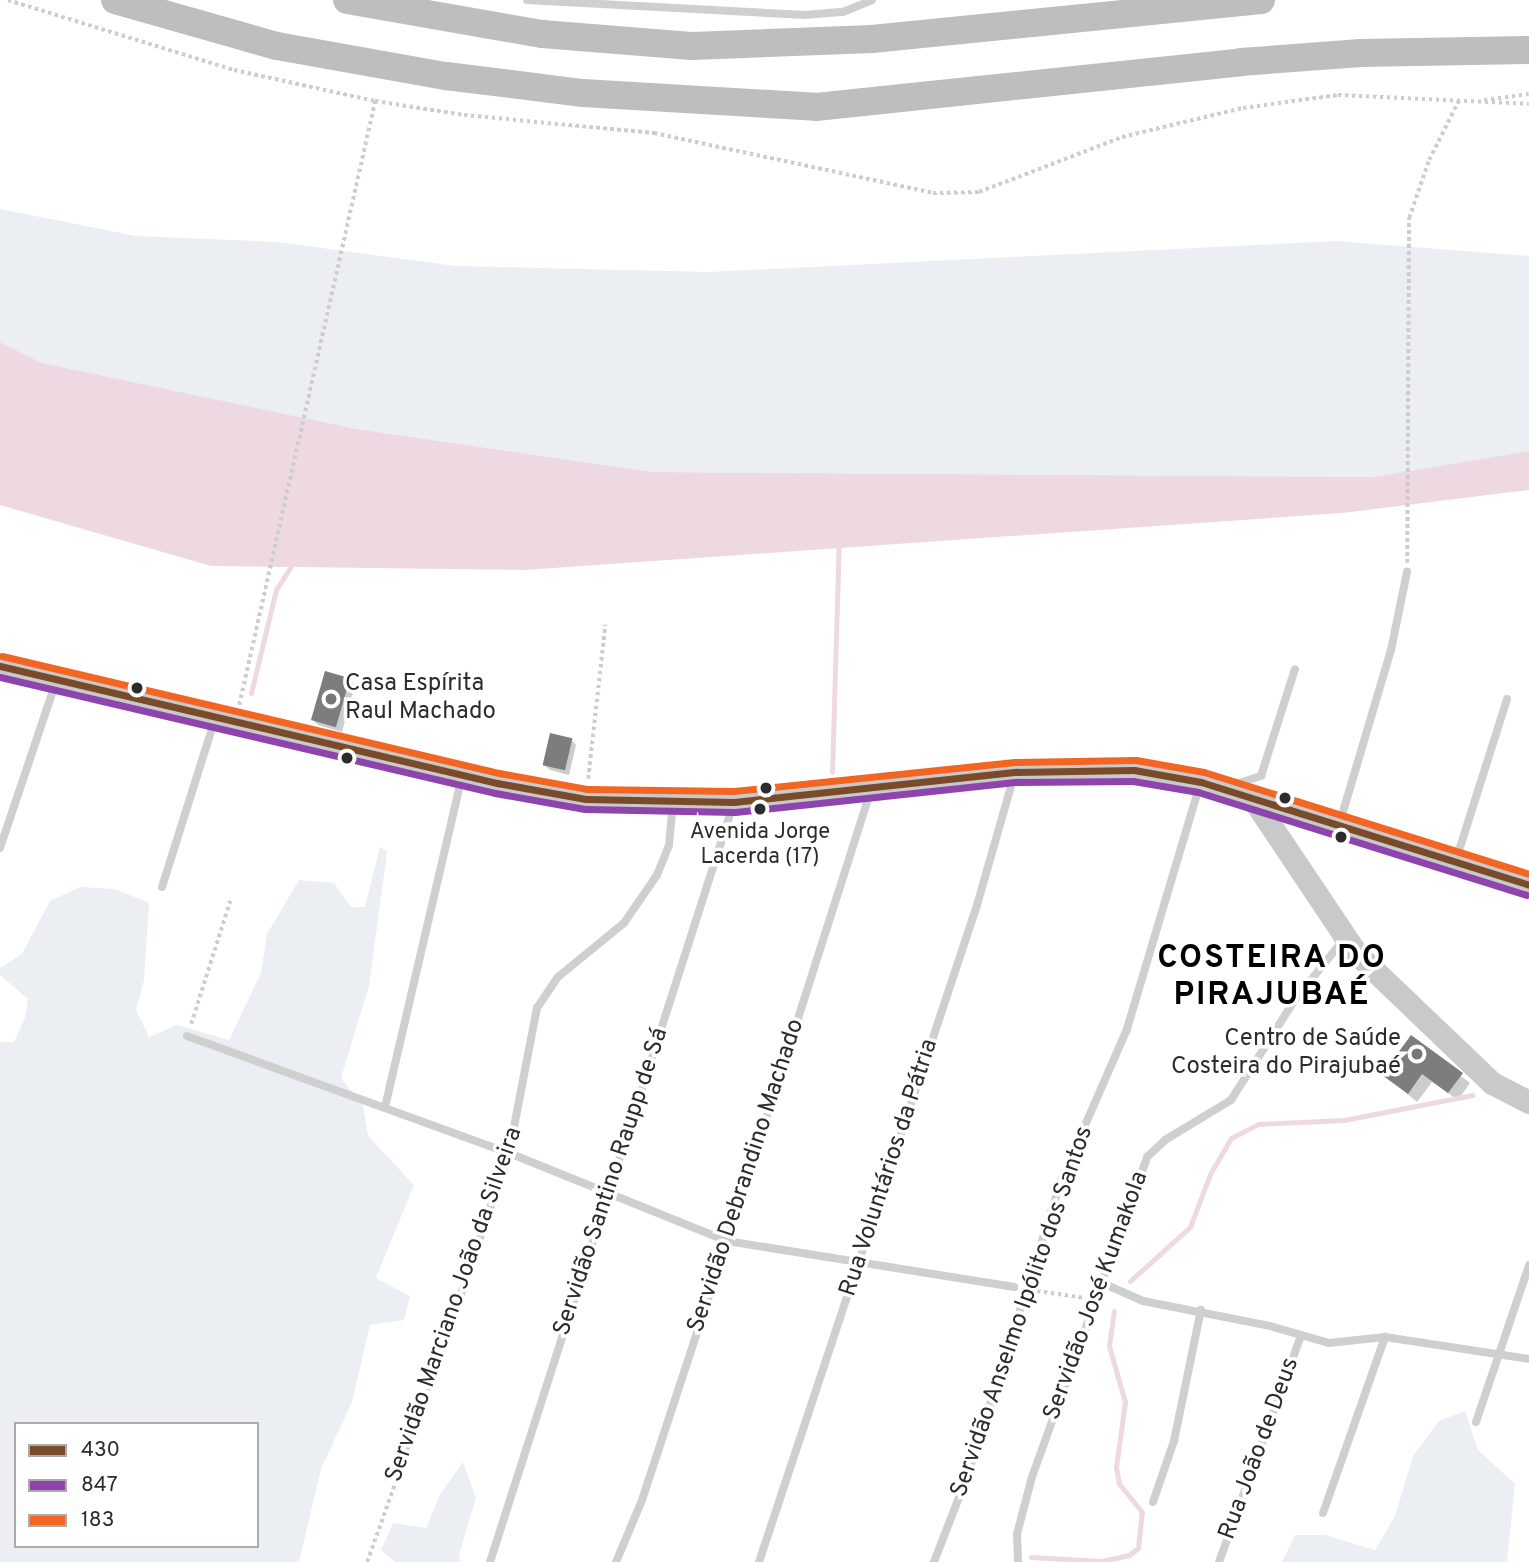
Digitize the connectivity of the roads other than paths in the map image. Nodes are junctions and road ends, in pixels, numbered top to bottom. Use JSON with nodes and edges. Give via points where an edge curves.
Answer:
{"nodes":[{"id":1,"x":115,"y":0,"type":"edge"},
{"id":2,"x":347,"y":0,"type":"edge"},
{"id":3,"x":527,"y":0,"type":"edge"},
{"id":4,"x":872,"y":0,"type":"edge"},
{"id":5,"x":1261,"y":0,"type":"edge"},
{"id":6,"x":1529,"y":50,"type":"edge"},
{"id":7,"x":1407,"y":572,"type":"road end"},
{"id":8,"x":0,"y":666,"type":"edge"},
{"id":9,"x":1294,"y":669,"type":"dead end"},
{"id":10,"x":56,"y":680,"type":"junction"},
{"id":11,"x":1507,"y":698,"type":"dead end"},
{"id":12,"x":225,"y":718,"type":"junction"},
{"id":13,"x":1016,"y":772,"type":"junction"},
{"id":14,"x":462,"y":774,"type":"junction"},
{"id":15,"x":1201,"y":782,"type":"junction"},
{"id":16,"x":872,"y":789,"type":"junction"},
{"id":17,"x":1225,"y":790,"type":"junction"},
{"id":18,"x":1253,"y":799,"type":"junction"},
{"id":19,"x":673,"y":802,"type":"junction"},
{"id":20,"x":734,"y":802,"type":"junction"},
{"id":21,"x":1339,"y":826,"type":"junction"},
{"id":22,"x":0,"y":848,"type":"edge"},
{"id":23,"x":1455,"y":863,"type":"junction"},
{"id":24,"x":1529,"y":885,"type":"edge"},
{"id":25,"x":162,"y":887,"type":"dead end"},
{"id":26,"x":1344,"y":939,"type":"junction"},
{"id":27,"x":187,"y":1036,"type":"road end"},
{"id":28,"x":1529,"y":1102,"type":"edge"},
{"id":29,"x":385,"y":1107,"type":"junction"},
{"id":30,"x":509,"y":1153,"type":"junction"},
{"id":31,"x":609,"y":1192,"type":"junction"},
{"id":32,"x":727,"y":1241,"type":"junction"},
{"id":33,"x":858,"y":1263,"type":"junction"},
{"id":34,"x":1529,"y":1265,"type":"edge"},
{"id":35,"x":1100,"y":1282,"type":"junction"},
{"id":36,"x":1014,"y":1287,"type":"dead end"},
{"id":37,"x":1201,"y":1310,"type":"junction"},
{"id":38,"x":1301,"y":1336,"type":"junction"},
{"id":39,"x":1385,"y":1337,"type":"junction"},
{"id":40,"x":1498,"y":1354,"type":"junction"},
{"id":41,"x":1529,"y":1359,"type":"edge"},
{"id":42,"x":435,"y":1370,"type":"road end"},
{"id":43,"x":1476,"y":1422,"type":"dead end"},
{"id":44,"x":1153,"y":1503,"type":"dead end"},
{"id":45,"x":1323,"y":1513,"type":"dead end"},
{"id":46,"x":490,"y":1562,"type":"edge"},
{"id":47,"x":616,"y":1562,"type":"edge"},
{"id":48,"x":759,"y":1562,"type":"edge"},
{"id":49,"x":934,"y":1562,"type":"edge"},
{"id":50,"x":1017,"y":1562,"type":"edge"},
{"id":51,"x":1219,"y":1562,"type":"edge"}],
"edges":[{"from":1,"to":6,"type":"highway","via":[[277,46],[446,76],[583,93],[816,107],[1241,62],[1361,53]]},
{"from":2,"to":5,"type":"highway","via":[[542,34],[692,46],[872,39]]},
{"from":3,"to":4,"type":"lane","via":[[805,15],[853,9]]},
{"from":7,"to":21,"type":"lane","via":[[1391,650]]},
{"from":8,"to":10,"type":"main road"},
{"from":9,"to":17,"type":"lane","via":[[1261,776],[1242,779]]},
{"from":10,"to":12,"type":"main road"},
{"from":10,"to":22,"type":"lane"},
{"from":11,"to":23,"type":"lane"},
{"from":12,"to":14,"type":"main road"},
{"from":12,"to":25,"type":"lane"},
{"from":13,"to":15,"type":"main road","via":[[1134,769]]},
{"from":13,"to":16,"type":"main road"},
{"from":13,"to":33,"type":"lane","name":"Rua Voluntários da Pátria","via":[[977,905]]},
{"from":14,"to":19,"type":"main road","via":[[586,799]]},
{"from":14,"to":29,"type":"lane"},
{"from":15,"to":17,"type":"main road"},
{"from":15,"to":49,"type":"lane","name":"Servidão Anselmo Ipólito dos Santos","via":[[1127,1030],[1062,1178],[968,1475]]},
{"from":16,"to":20,"type":"main road"},
{"from":16,"to":32,"type":"lane","name":"Servidão Debrandino Machado"},
{"from":17,"to":18,"type":"main road"},
{"from":18,"to":21,"type":"main road"},
{"from":18,"to":26,"type":"main road"},
{"from":19,"to":20,"type":"main road"},
{"from":19,"to":30,"type":"lane","name":"Servidão Marciano João da Silveira","via":[[669,845],[657,875],[624,923],[558,978],[537,1008]]},
{"from":20,"to":31,"type":"lane","name":"Servidão Santino Raupp de Sá"},
{"from":21,"to":23,"type":"main road"},
{"from":23,"to":24,"type":"main road"},
{"from":26,"to":28,"type":"main road","via":[[1492,1083]]},
{"from":26,"to":35,"type":"lane","name":"Servidão José Kumakola","via":[[1294,1001],[1231,1100],[1165,1140],[1147,1157]]},
{"from":27,"to":29,"type":"lane"},
{"from":29,"to":30,"type":"lane"},
{"from":30,"to":31,"type":"lane"},
{"from":30,"to":42,"type":"lane","name":"Servidão Marciano João da Silveira"},
{"from":31,"to":32,"type":"lane"},
{"from":31,"to":46,"type":"lane","name":"Servidão Santino Raupp de Sá"},
{"from":32,"to":33,"type":"lane"},
{"from":32,"to":47,"type":"lane","name":"Servidão Debrandino Machado","via":[[642,1500]]},
{"from":33,"to":36,"type":"lane"},
{"from":33,"to":48,"type":"lane","name":"Rua Voluntários da Pátria"},
{"from":34,"to":40,"type":"lane"},
{"from":35,"to":37,"type":"lane","via":[[1143,1301]]},
{"from":35,"to":50,"type":"lane","name":"Servidão José Kumakola","via":[[1022,1509]]},
{"from":37,"to":38,"type":"lane"},
{"from":37,"to":44,"type":"lane","via":[[1174,1441]]},
{"from":38,"to":39,"type":"lane","via":[[1329,1343]]},
{"from":38,"to":51,"type":"lane","name":"Rua João de Deus"},
{"from":39,"to":40,"type":"lane"},
{"from":39,"to":45,"type":"lane"},
{"from":40,"to":41,"type":"lane"},
{"from":40,"to":43,"type":"lane"}]}
